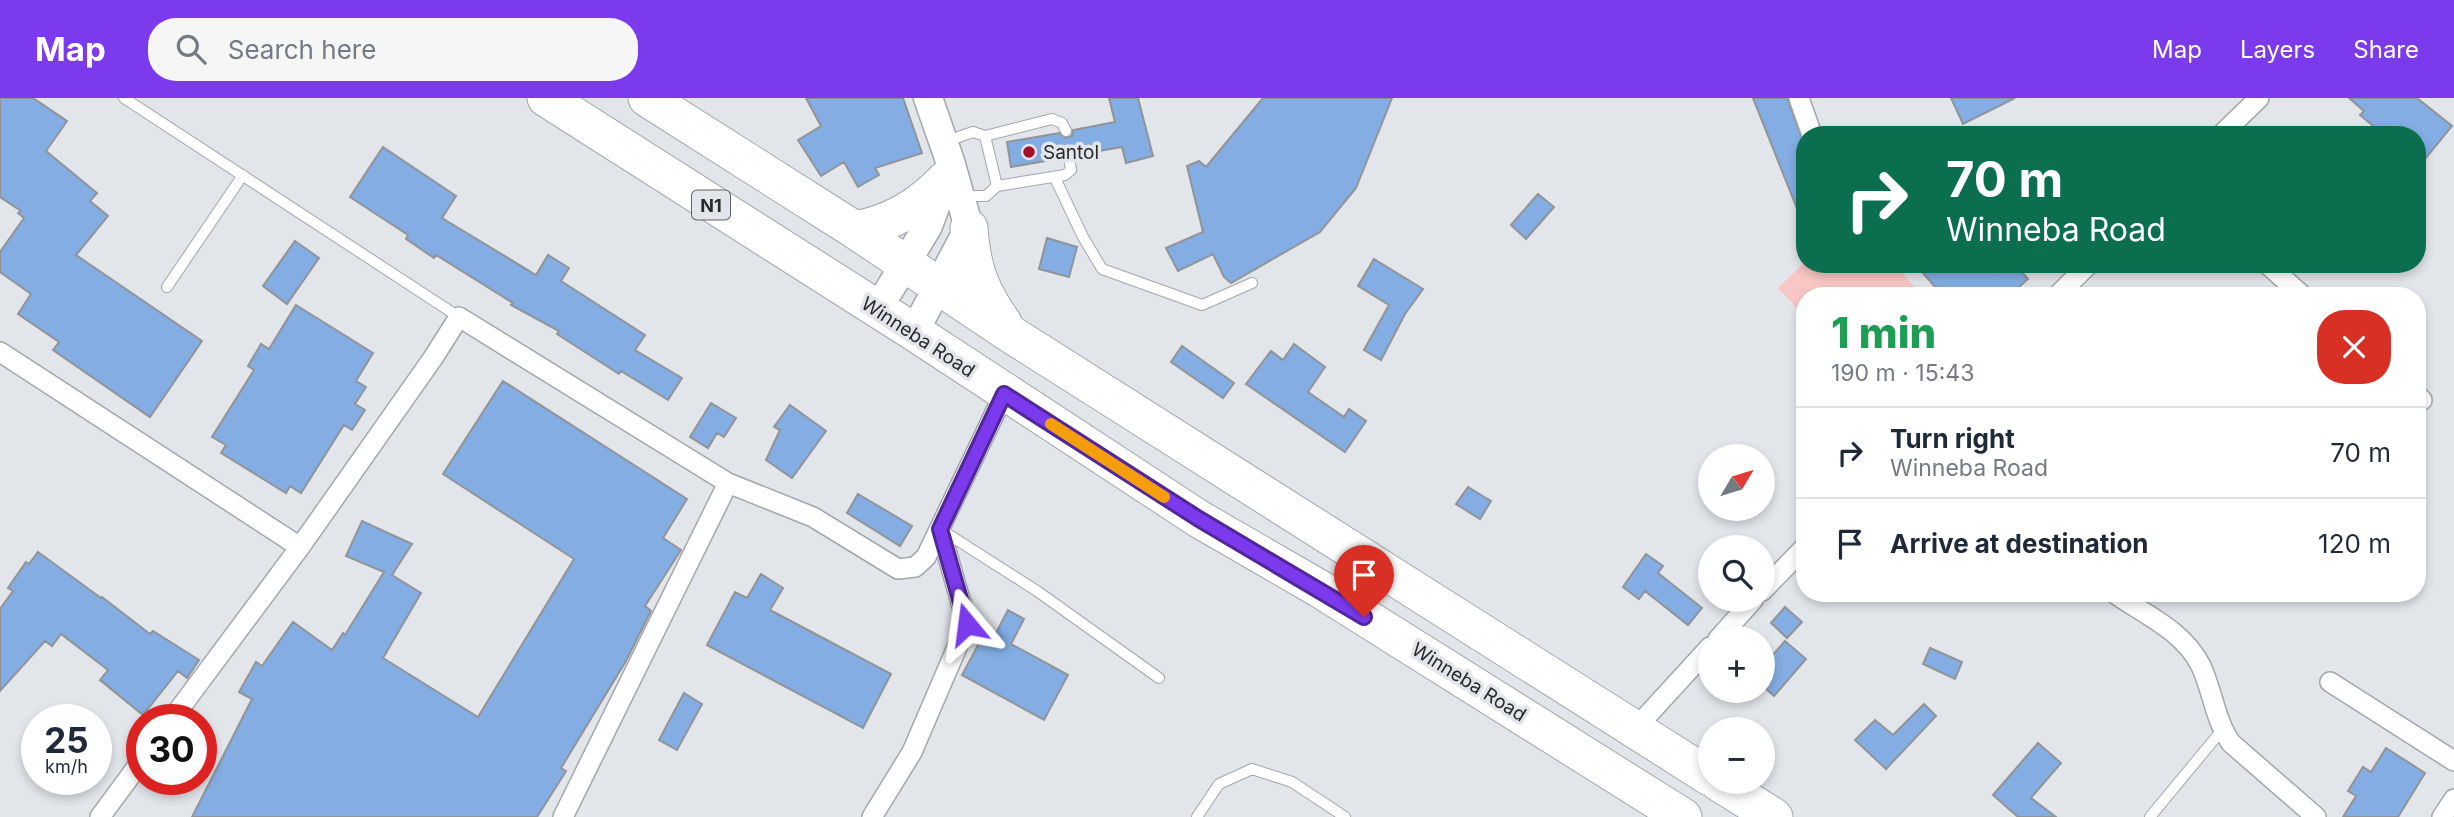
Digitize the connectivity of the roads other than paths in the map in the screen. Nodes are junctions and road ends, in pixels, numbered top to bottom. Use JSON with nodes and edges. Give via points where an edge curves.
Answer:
{"nodes":[{"id":1,"x":124,"y":98,"type":"edge"},
{"id":2,"x":547,"y":98,"type":"edge"},
{"id":3,"x":647,"y":98,"type":"edge"},
{"id":4,"x":928,"y":98,"type":"edge"},
{"id":5,"x":1799,"y":98,"type":"edge"},
{"id":6,"x":2259,"y":98,"type":"edge"},
{"id":7,"x":1809,"y":126,"type":"edge"},
{"id":8,"x":2230,"y":126,"type":"edge"},
{"id":9,"x":1066,"y":131,"type":"dead end"},
{"id":10,"x":985,"y":136,"type":"junction"},
{"id":11,"x":1069,"y":157,"type":"dead end"},
{"id":12,"x":243,"y":175,"type":"junction"},
{"id":13,"x":1055,"y":178,"type":"junction"},
{"id":14,"x":954,"y":181,"type":"junction"},
{"id":15,"x":997,"y":186,"type":"junction"},
{"id":16,"x":855,"y":230,"type":"junction"},
{"id":17,"x":906,"y":265,"type":"junction"},
{"id":18,"x":2075,"y":273,"type":"edge"},
{"id":19,"x":2277,"y":273,"type":"edge"},
{"id":20,"x":1252,"y":283,"type":"dead end"},
{"id":21,"x":939,"y":286,"type":"junction"},
{"id":22,"x":167,"y":287,"type":"dead end"},
{"id":23,"x":2064,"y":287,"type":"edge"},
{"id":24,"x":2293,"y":287,"type":"edge"},
{"id":25,"x":877,"y":310,"type":"junction"},
{"id":26,"x":459,"y":317,"type":"junction"},
{"id":27,"x":914,"y":332,"type":"junction"},
{"id":28,"x":1012,"y":335,"type":"junction"},
{"id":29,"x":0,"y":352,"type":"edge"},
{"id":30,"x":1004,"y":394,"type":"junction"},
{"id":31,"x":728,"y":483,"type":"junction"},
{"id":32,"x":940,"y":529,"type":"junction"},
{"id":33,"x":300,"y":547,"type":"junction"},
{"id":34,"x":1796,"y":556,"type":"edge"},
{"id":35,"x":1775,"y":578,"type":"edge"},
{"id":36,"x":2128,"y":602,"type":"edge"},
{"id":37,"x":1742,"y":612,"type":"edge"},
{"id":38,"x":1730,"y":626,"type":"edge"},
{"id":39,"x":1698,"y":660,"type":"edge"},
{"id":40,"x":1159,"y":678,"type":"dead end"},
{"id":41,"x":2330,"y":682,"type":"dead end"},
{"id":42,"x":183,"y":704,"type":"edge"},
{"id":43,"x":1633,"y":730,"type":"junction"},
{"id":44,"x":2222,"y":730,"type":"junction"},
{"id":45,"x":2454,"y":761,"type":"edge"},
{"id":46,"x":1698,"y":771,"type":"edge"},
{"id":47,"x":126,"y":782,"type":"edge"},
{"id":48,"x":1737,"y":794,"type":"edge"},
{"id":49,"x":2454,"y":799,"type":"edge"},
{"id":50,"x":100,"y":817,"type":"edge"},
{"id":51,"x":563,"y":817,"type":"edge"},
{"id":52,"x":872,"y":817,"type":"edge"},
{"id":53,"x":1197,"y":817,"type":"edge"},
{"id":54,"x":1345,"y":817,"type":"edge"},
{"id":55,"x":1682,"y":817,"type":"edge"},
{"id":56,"x":1774,"y":817,"type":"edge"},
{"id":57,"x":2150,"y":817,"type":"edge"},
{"id":58,"x":2316,"y":817,"type":"edge"},
{"id":59,"x":2442,"y":817,"type":"edge"}],
"edges":[{"from":1,"to":12,"type":"lane"},
{"from":2,"to":25,"type":"highway","name":"Winneba Road","number":"N1"},
{"from":3,"to":16,"type":"highway"},
{"from":4,"to":14,"type":"street"},
{"from":5,"to":7,"type":"street"},
{"from":6,"to":8,"type":"street"},
{"from":9,"to":10,"type":"lane","via":[[1052,119]]},
{"from":10,"to":14,"type":"lane","via":[[973,132]]},
{"from":10,"to":15,"type":"lane"},
{"from":11,"to":13,"type":"lane","via":[[1071,170]]},
{"from":12,"to":22,"type":"lane"},
{"from":12,"to":26,"type":"lane"},
{"from":13,"to":15,"type":"lane"},
{"from":13,"to":20,"type":"lane","via":[[1102,269],[1202,305]]},
{"from":14,"to":15,"type":"lane","via":[[986,196]]},
{"from":14,"to":16,"type":"highway","via":[[914,208]]},
{"from":14,"to":17,"type":"street"},
{"from":14,"to":21,"type":"street"},
{"from":14,"to":28,"type":"highway","via":[[978,282]]},
{"from":16,"to":17,"type":"highway"},
{"from":17,"to":21,"type":"highway"},
{"from":17,"to":25,"type":"street"},
{"from":18,"to":23,"type":"street"},
{"from":19,"to":24,"type":"street"},
{"from":21,"to":27,"type":"street"},
{"from":21,"to":28,"type":"highway"},
{"from":25,"to":27,"type":"highway","name":"Winneba Road","number":"N1"},
{"from":26,"to":31,"type":"street"},
{"from":26,"to":33,"type":"street"},
{"from":27,"to":30,"type":"highway","name":"Winneba Road","number":"N1"},
{"from":28,"to":43,"type":"highway"},
{"from":29,"to":33,"type":"street"},
{"from":30,"to":32,"type":"street"},
{"from":30,"to":55,"type":"highway","name":"Winneba Road","number":"N1"},
{"from":31,"to":32,"type":"street","via":[[813,517],[898,569],[915,567],[926,557]]},
{"from":31,"to":51,"type":"street"},
{"from":32,"to":40,"type":"lane"},
{"from":32,"to":52,"type":"street","via":[[967,624],[912,752]]},
{"from":33,"to":42,"type":"street"},
{"from":34,"to":35,"type":"street"},
{"from":36,"to":44,"type":"street","via":[[2182,639],[2200,666]]},
{"from":37,"to":38,"type":"street"},
{"from":39,"to":43,"type":"street"},
{"from":41,"to":45,"type":"street"},
{"from":43,"to":46,"type":"highway"},
{"from":44,"to":57,"type":"lane"},
{"from":44,"to":58,"type":"street"},
{"from":47,"to":50,"type":"street"},
{"from":48,"to":56,"type":"highway"},
{"from":49,"to":59,"type":"street"},
{"from":53,"to":54,"type":"lane","via":[[1219,784],[1252,769],[1292,782]]}]}
